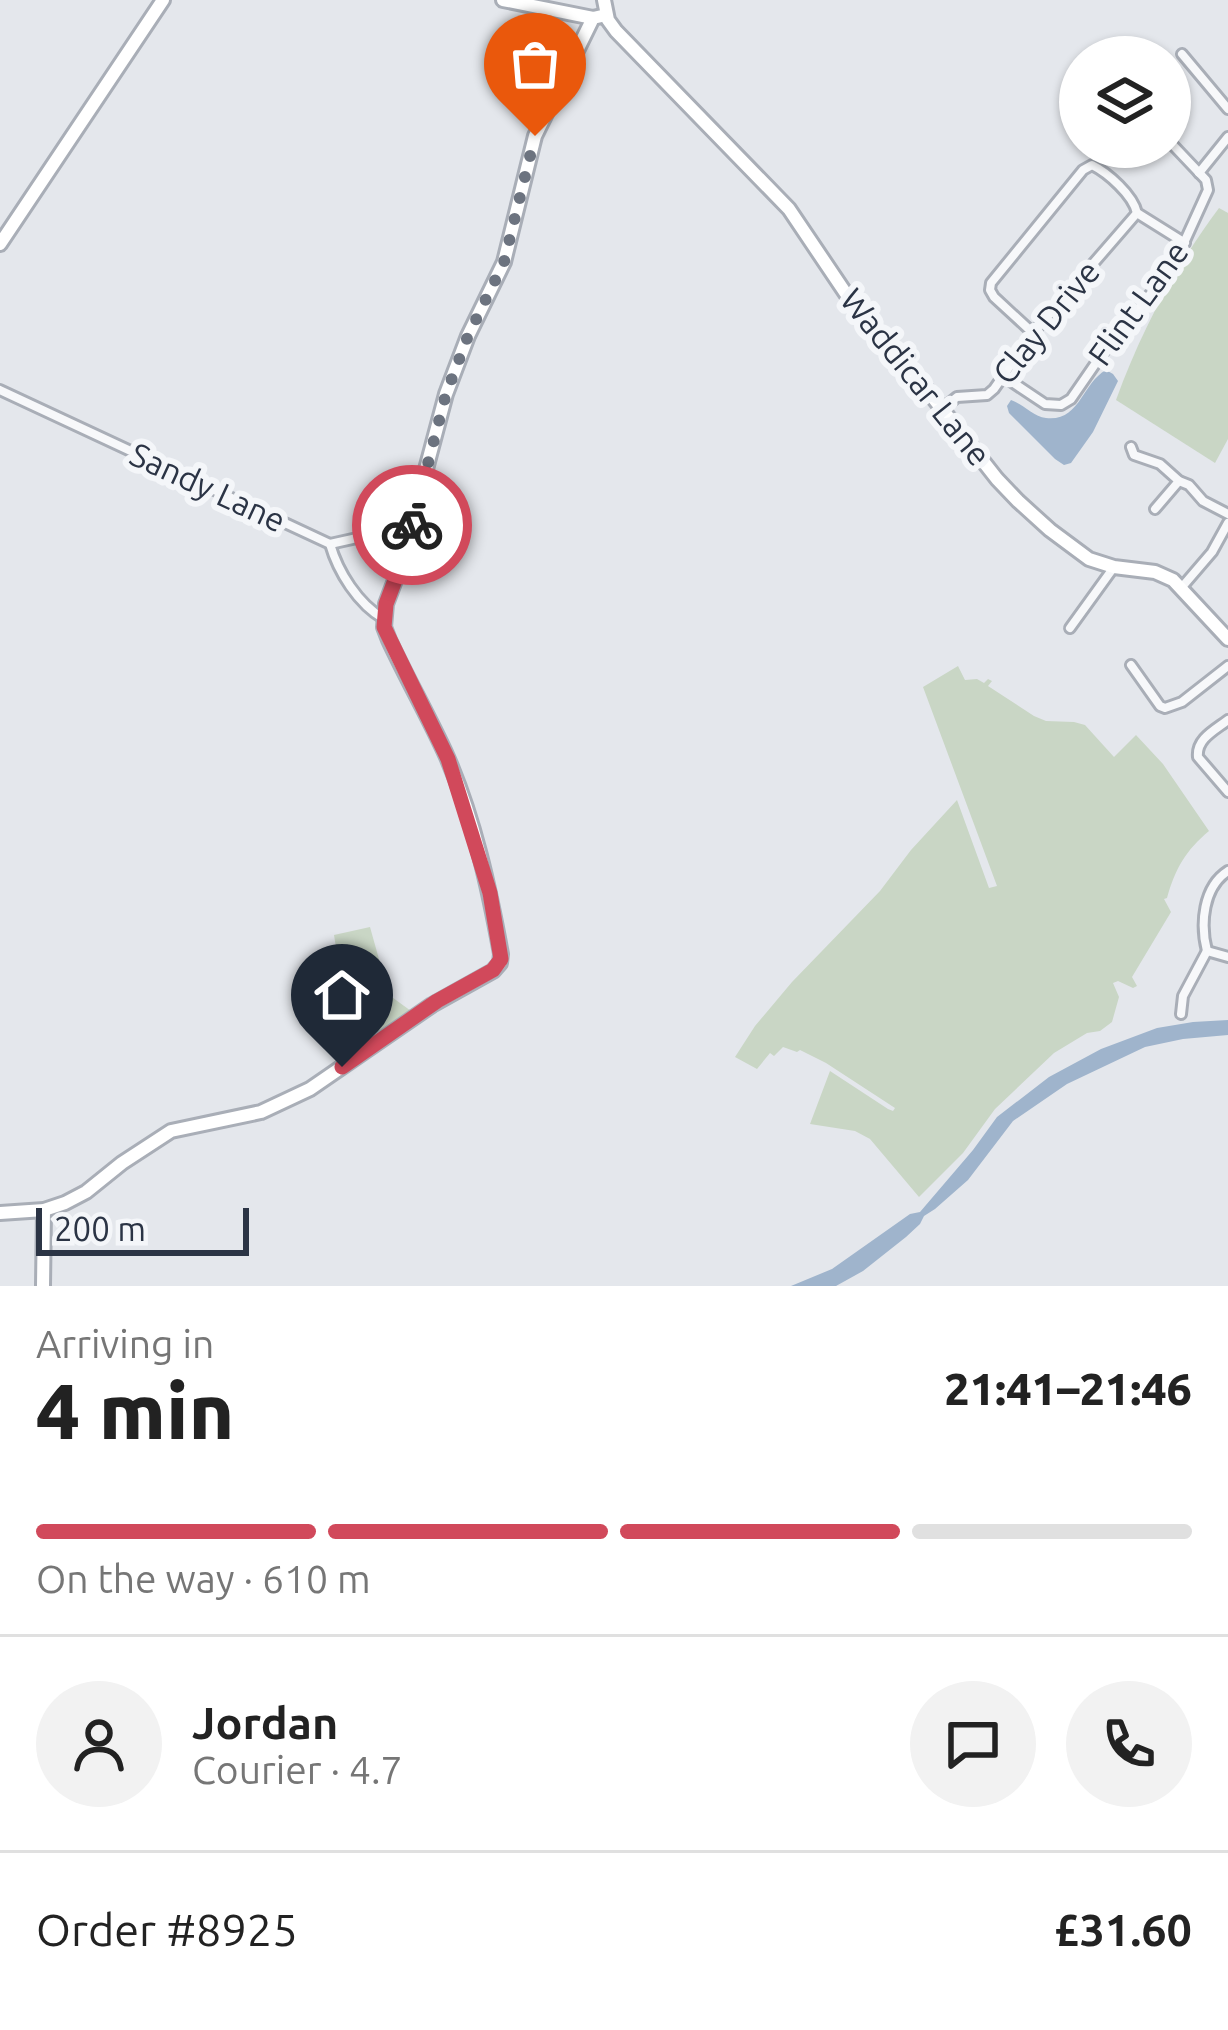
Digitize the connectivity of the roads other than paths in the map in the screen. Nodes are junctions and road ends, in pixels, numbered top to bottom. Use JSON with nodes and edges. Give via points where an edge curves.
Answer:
{"nodes":[{"id":1,"x":163,"y":0,"type":"edge"},
{"id":2,"x":503,"y":0,"type":"edge"},
{"id":3,"x":601,"y":11,"type":"edge"},
{"id":4,"x":1191,"y":65,"type":"edge"},
{"id":5,"x":1228,"y":109,"type":"edge"},
{"id":6,"x":1228,"y":137,"type":"edge"},
{"id":7,"x":1191,"y":164,"type":"edge"},
{"id":8,"x":1199,"y":172,"type":"junction"},
{"id":9,"x":1137,"y":213,"type":"junction"},
{"id":10,"x":1185,"y":243,"type":"junction"},
{"id":11,"x":0,"y":244,"type":"edge"},
{"id":12,"x":1033,"y":333,"type":"junction"},
{"id":13,"x":1003,"y":376,"type":"junction"},
{"id":14,"x":0,"y":390,"type":"edge"},
{"id":15,"x":943,"y":409,"type":"junction"},
{"id":16,"x":1131,"y":447,"type":"dead end"},
{"id":17,"x":1179,"y":482,"type":"junction"},
{"id":18,"x":1155,"y":509,"type":"dead end"},
{"id":19,"x":1228,"y":519,"type":"edge"},
{"id":20,"x":411,"y":526,"type":"junction"},
{"id":21,"x":1223,"y":543,"type":"edge"},
{"id":22,"x":330,"y":544,"type":"junction"},
{"id":23,"x":1114,"y":567,"type":"junction"},
{"id":24,"x":1182,"y":587,"type":"junction"},
{"id":25,"x":384,"y":619,"type":"junction"},
{"id":26,"x":1070,"y":628,"type":"dead end"},
{"id":27,"x":1228,"y":639,"type":"edge"},
{"id":28,"x":1131,"y":665,"type":"dead end"},
{"id":29,"x":1228,"y":666,"type":"edge"},
{"id":30,"x":1228,"y":720,"type":"edge"},
{"id":31,"x":1228,"y":792,"type":"edge"},
{"id":32,"x":1220,"y":872,"type":"edge"},
{"id":33,"x":1207,"y":951,"type":"junction"},
{"id":34,"x":1228,"y":957,"type":"edge"},
{"id":35,"x":1181,"y":1014,"type":"dead end"},
{"id":36,"x":44,"y":1210,"type":"junction"},
{"id":37,"x":0,"y":1213,"type":"edge"},
{"id":38,"x":43,"y":1286,"type":"edge"}],
"edges":[{"from":1,"to":11,"type":"street"},
{"from":2,"to":3,"type":"street"},
{"from":3,"to":15,"type":"street","name":"Waddicar Lane","via":[[789,209],[863,319]]},
{"from":3,"to":20,"type":"street","via":[[535,136],[504,262],[446,394]]},
{"from":4,"to":5,"type":"street"},
{"from":6,"to":8,"type":"street"},
{"from":7,"to":8,"type":"street"},
{"from":8,"to":10,"type":"street","name":"Flint Lane","via":[[1208,190]]},
{"from":9,"to":10,"type":"street"},
{"from":9,"to":12,"type":"street","name":"Clay Drive"},
{"from":9,"to":12,"type":"street","via":[[1102,170],[1083,170],[991,283],[994,298]]},
{"from":10,"to":13,"type":"street","name":"Flint Lane","via":[[1071,398],[1045,404]]},
{"from":12,"to":13,"type":"street","name":"Clay Drive"},
{"from":13,"to":15,"type":"street","name":"Clay Drive","via":[[987,395],[957,397]]},
{"from":14,"to":22,"type":"street","name":"Sandy Lane"},
{"from":15,"to":23,"type":"street","name":"Waddicar Lane","via":[[1018,501],[1078,552]]},
{"from":16,"to":17,"type":"street"},
{"from":17,"to":18,"type":"street"},
{"from":17,"to":19,"type":"street"},
{"from":19,"to":21,"type":"street"},
{"from":20,"to":22,"type":"street"},
{"from":20,"to":25,"type":"street"},
{"from":21,"to":24,"type":"street"},
{"from":22,"to":25,"type":"street","via":[[341,573]]},
{"from":23,"to":24,"type":"street","name":"Waddicar Lane","via":[[1155,572]]},
{"from":23,"to":26,"type":"street"},
{"from":24,"to":27,"type":"street"},
{"from":25,"to":36,"type":"street","via":[[448,759],[490,893],[500,963],[310,1089],[261,1112],[170,1131],[86,1192]]},
{"from":28,"to":29,"type":"street","via":[[1165,708]]},
{"from":30,"to":31,"type":"street","via":[[1197,751]]},
{"from":32,"to":33,"type":"street","via":[[1207,899]]},
{"from":33,"to":34,"type":"street"},
{"from":33,"to":35,"type":"street"},
{"from":36,"to":37,"type":"street"},
{"from":36,"to":38,"type":"street"}]}
